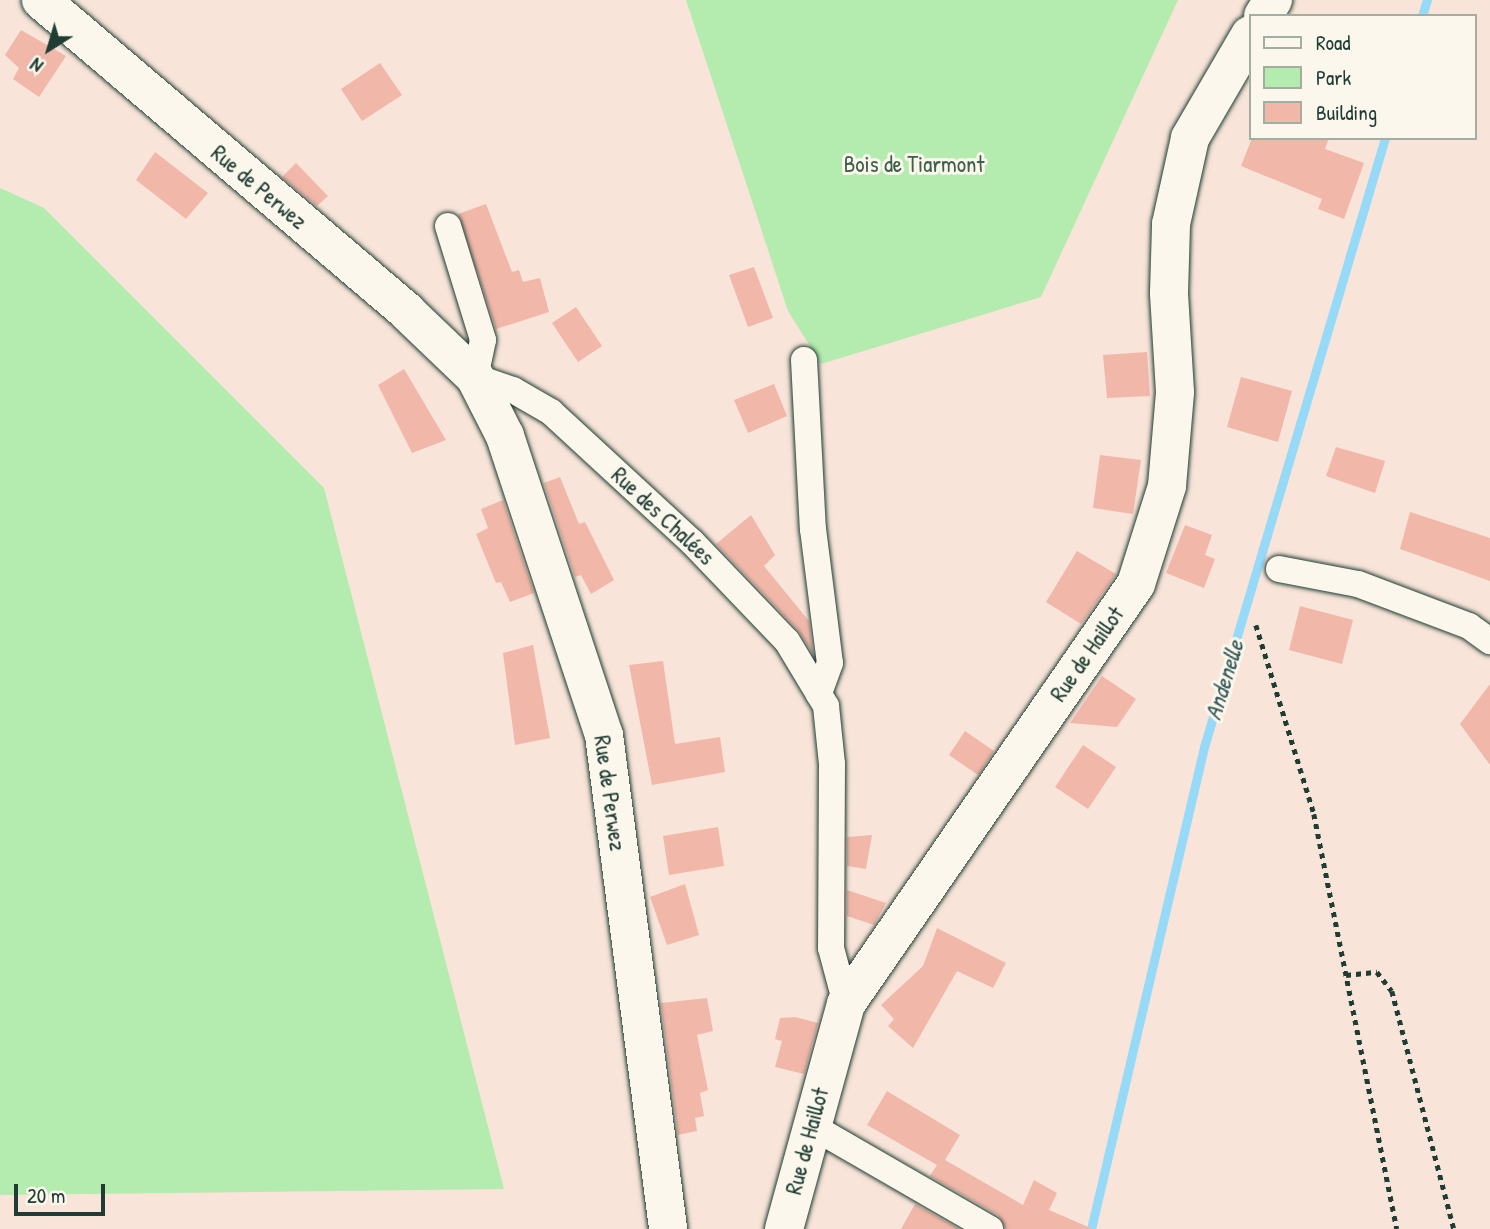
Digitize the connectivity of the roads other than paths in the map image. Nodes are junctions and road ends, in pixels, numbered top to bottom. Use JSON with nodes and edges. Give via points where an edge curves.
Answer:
{"nodes":[{"id":1,"x":41,"y":0,"type":"edge"},
{"id":2,"x":1248,"y":38,"type":"edge"},
{"id":3,"x":448,"y":226,"type":"dead end"},
{"id":4,"x":804,"y":360,"type":"dead end"},
{"id":5,"x":475,"y":377,"type":"junction"},
{"id":6,"x":1279,"y":569,"type":"dead end"},
{"id":7,"x":1490,"y":641,"type":"edge"},
{"id":8,"x":819,"y":694,"type":"junction"},
{"id":9,"x":846,"y":1004,"type":"junction"},
{"id":10,"x":810,"y":1125,"type":"junction"},
{"id":11,"x":667,"y":1229,"type":"edge"},
{"id":12,"x":784,"y":1229,"type":"edge"},
{"id":13,"x":990,"y":1229,"type":"edge"}],
"edges":[{"from":1,"to":5,"type":"street","name":"Rue de Perwez","via":[[407,312]]},
{"from":2,"to":9,"type":"street","name":"Rue de Haillot","via":[[1190,138],[1171,224],[1169,293],[1175,392],[1167,486],[1136,584]]},
{"from":3,"to":5,"type":"street","via":[[484,340]]},
{"from":4,"to":8,"type":"street","via":[[813,528],[830,663]]},
{"from":5,"to":8,"type":"street","name":"Rue des Chalées","via":[[513,390],[551,412],[692,542],[787,640]]},
{"from":5,"to":11,"type":"street","name":"Rue de Perwez","via":[[505,436],[604,735]]},
{"from":6,"to":7,"type":"street","via":[[1358,584],[1469,626]]},
{"from":8,"to":9,"type":"street","name":"Rue des Chalées","via":[[826,706],[832,764],[831,948]]},
{"from":9,"to":10,"type":"street","name":"Rue de Haillot"},
{"from":10,"to":12,"type":"street","name":"Rue de Haillot"},
{"from":10,"to":13,"type":"street"}]}
